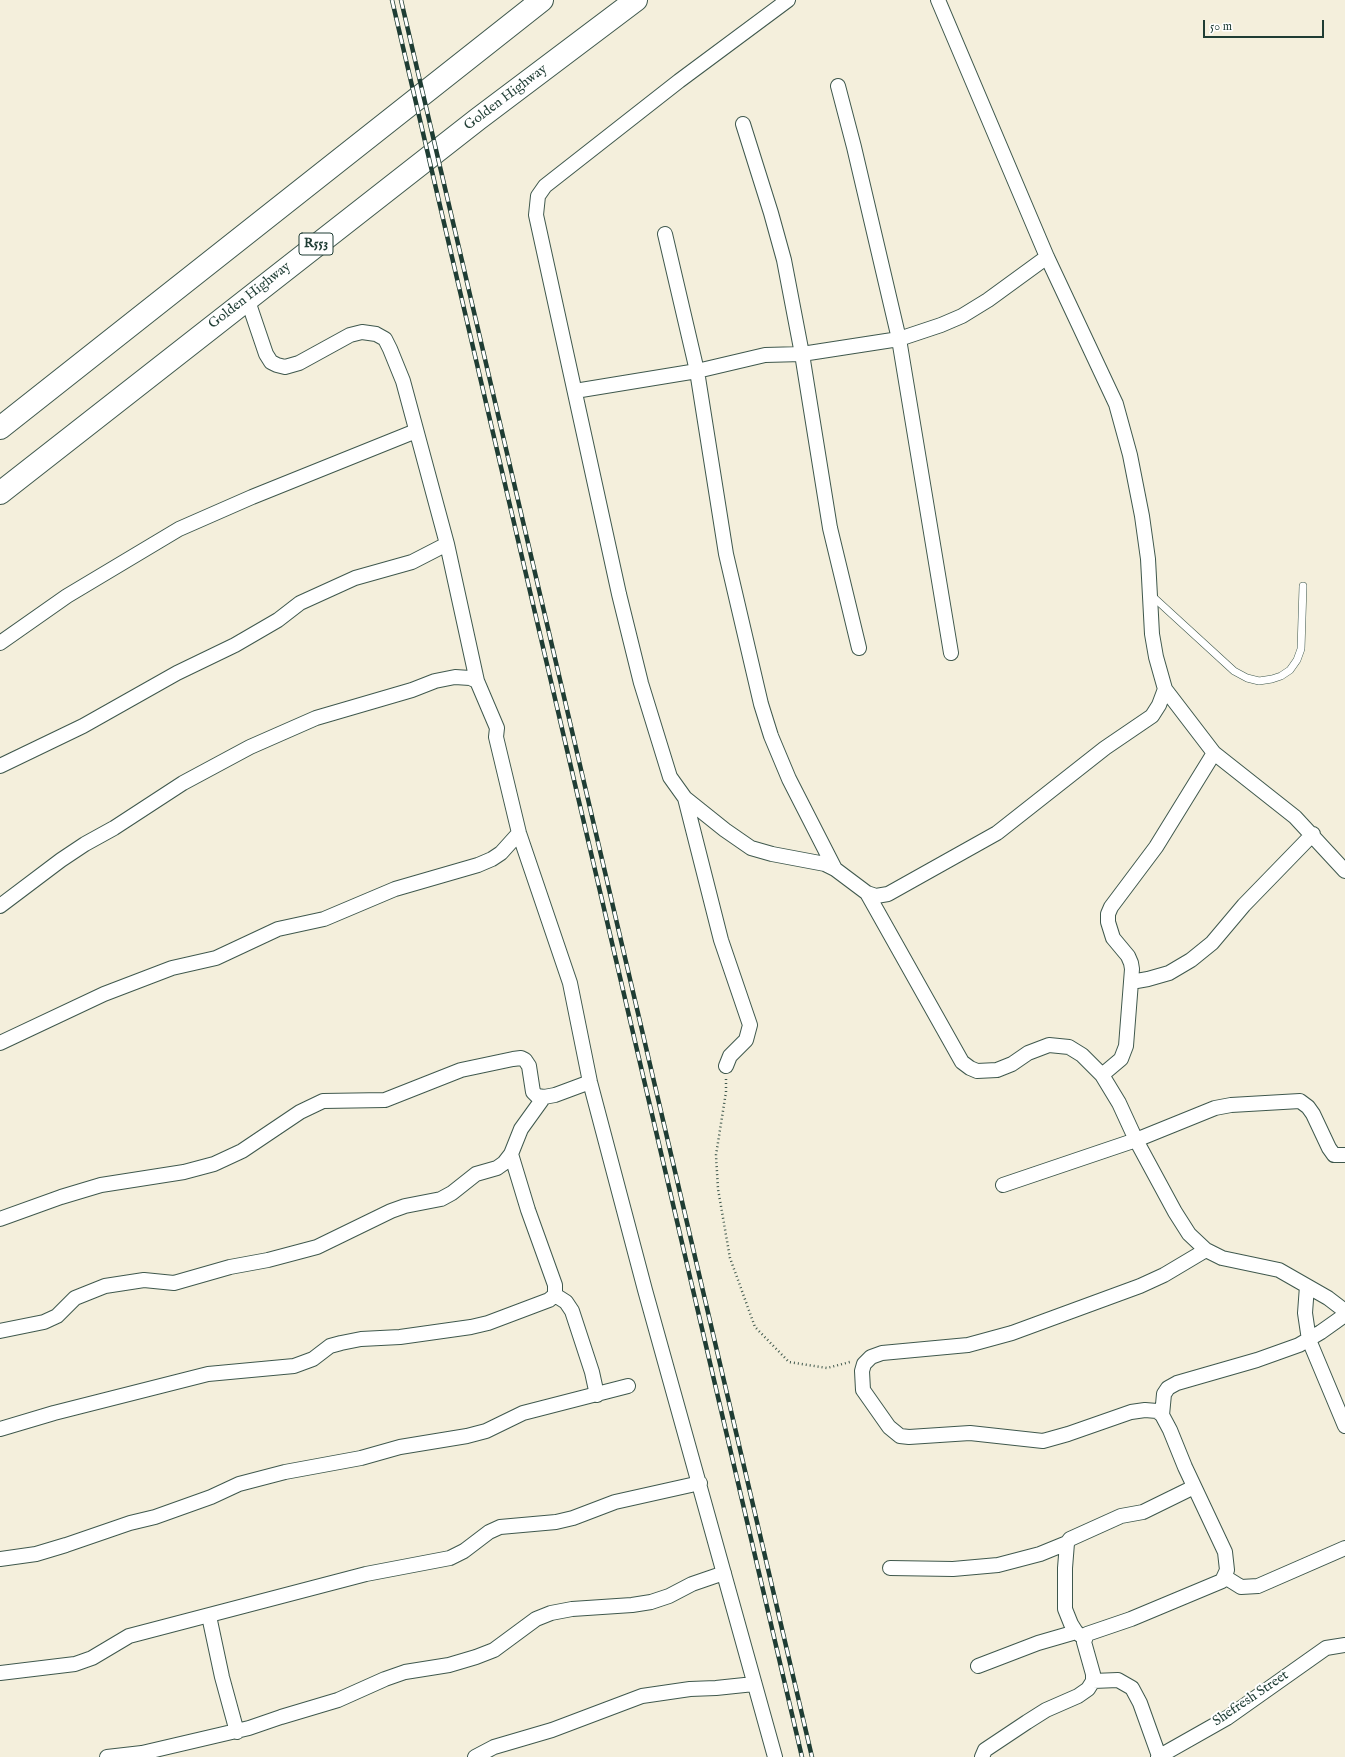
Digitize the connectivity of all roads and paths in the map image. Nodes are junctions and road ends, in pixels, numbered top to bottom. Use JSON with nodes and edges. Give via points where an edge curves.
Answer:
{"nodes":[{"id":1,"x":542,"y":0,"type":"edge"},
{"id":2,"x":636,"y":0,"type":"edge"},
{"id":3,"x":788,"y":0,"type":"edge"},
{"id":4,"x":938,"y":0,"type":"edge"},
{"id":5,"x":838,"y":86,"type":"dead end"},
{"id":6,"x":743,"y":124,"type":"dead end"},
{"id":7,"x":665,"y":234,"type":"dead end"},
{"id":8,"x":1047,"y":257,"type":"junction"},
{"id":9,"x":247,"y":298,"type":"junction"},
{"id":10,"x":899,"y":339,"type":"junction"},
{"id":11,"x":802,"y":354,"type":"junction"},
{"id":12,"x":697,"y":371,"type":"junction"},
{"id":13,"x":575,"y":391,"type":"junction"},
{"id":14,"x":0,"y":428,"type":"edge"},
{"id":15,"x":416,"y":431,"type":"junction"},
{"id":16,"x":0,"y":493,"type":"edge"},
{"id":17,"x":447,"y":544,"type":"junction"},
{"id":18,"x":1303,"y":586,"type":"dead end"},
{"id":19,"x":1149,"y":594,"type":"junction"},
{"id":20,"x":0,"y":643,"type":"edge"},
{"id":21,"x":859,"y":648,"type":"dead end"},
{"id":22,"x":951,"y":653,"type":"dead end"},
{"id":23,"x":477,"y":681,"type":"junction"},
{"id":24,"x":1165,"y":689,"type":"junction"},
{"id":25,"x":1214,"y":753,"type":"junction"},
{"id":26,"x":0,"y":766,"type":"edge"},
{"id":27,"x":684,"y":798,"type":"junction"},
{"id":28,"x":519,"y":833,"type":"junction"},
{"id":29,"x":1313,"y":834,"type":"junction"},
{"id":30,"x":835,"y":869,"type":"junction"},
{"id":31,"x":1345,"y":871,"type":"edge"},
{"id":32,"x":867,"y":893,"type":"junction"},
{"id":33,"x":0,"y":906,"type":"edge"},
{"id":34,"x":1131,"y":982,"type":"junction"},
{"id":35,"x":0,"y":1043,"type":"edge"},
{"id":36,"x":726,"y":1066,"type":"joint"},
{"id":37,"x":1102,"y":1075,"type":"junction"},
{"id":38,"x":590,"y":1082,"type":"junction"},
{"id":39,"x":544,"y":1098,"type":"junction"},
{"id":40,"x":1136,"y":1140,"type":"junction"},
{"id":41,"x":511,"y":1154,"type":"junction"},
{"id":42,"x":1345,"y":1155,"type":"edge"},
{"id":43,"x":1003,"y":1185,"type":"dead end"},
{"id":44,"x":0,"y":1219,"type":"edge"},
{"id":45,"x":1206,"y":1250,"type":"junction"},
{"id":46,"x":1307,"y":1286,"type":"junction"},
{"id":47,"x":555,"y":1295,"type":"junction"},
{"id":48,"x":1345,"y":1311,"type":"edge"},
{"id":49,"x":1345,"y":1316,"type":"edge"},
{"id":50,"x":0,"y":1331,"type":"edge"},
{"id":51,"x":1309,"y":1340,"type":"junction"},
{"id":52,"x":871,"y":1357,"type":"junction"},
{"id":53,"x":628,"y":1386,"type":"dead end"},
{"id":54,"x":597,"y":1394,"type":"junction"},
{"id":55,"x":1162,"y":1415,"type":"junction"},
{"id":56,"x":1345,"y":1426,"type":"edge"},
{"id":57,"x":0,"y":1429,"type":"edge"},
{"id":58,"x":700,"y":1483,"type":"junction"},
{"id":59,"x":1194,"y":1487,"type":"junction"},
{"id":60,"x":1067,"y":1543,"type":"junction"},
{"id":61,"x":1345,"y":1548,"type":"edge"},
{"id":62,"x":0,"y":1559,"type":"edge"},
{"id":63,"x":890,"y":1568,"type":"dead end"},
{"id":64,"x":724,"y":1573,"type":"junction"},
{"id":65,"x":1225,"y":1577,"type":"junction"},
{"id":66,"x":209,"y":1616,"type":"junction"},
{"id":67,"x":1080,"y":1635,"type":"junction"},
{"id":68,"x":1345,"y":1645,"type":"edge"},
{"id":69,"x":978,"y":1666,"type":"dead end"},
{"id":70,"x":0,"y":1673,"type":"edge"},
{"id":71,"x":1093,"y":1681,"type":"junction"},
{"id":72,"x":754,"y":1684,"type":"junction"},
{"id":73,"x":237,"y":1732,"type":"junction"},
{"id":74,"x":108,"y":1757,"type":"edge"},
{"id":75,"x":475,"y":1757,"type":"edge"},
{"id":76,"x":775,"y":1757,"type":"edge"},
{"id":77,"x":982,"y":1757,"type":"edge"},
{"id":78,"x":1159,"y":1757,"type":"edge"}],
"edges":[{"from":1,"to":14,"type":"main road"},
{"from":2,"to":9,"type":"main road","name":"Golden Highway","number":"R553"},
{"from":3,"to":13,"type":"street","via":[[566,169],[545,186],[538,196],[536,215]]},
{"from":4,"to":8,"type":"street"},
{"from":5,"to":10,"type":"street"},
{"from":6,"to":11,"type":"street","via":[[784,260]]},
{"from":7,"to":12,"type":"street"},
{"from":8,"to":10,"type":"street","via":[[962,316]]},
{"from":8,"to":19,"type":"street","via":[[1116,404],[1130,455],[1142,516],[1148,559]]},
{"from":9,"to":15,"type":"street","via":[[266,354],[271,362],[277,365],[292,366],[350,335],[362,332],[376,334],[385,339],[403,381]]},
{"from":9,"to":16,"type":"main road","name":"Golden Highway","number":"R553"},
{"from":10,"to":11,"type":"street"},
{"from":10,"to":22,"type":"street"},
{"from":11,"to":12,"type":"street","via":[[765,355]]},
{"from":11,"to":21,"type":"street","via":[[830,528]]},
{"from":12,"to":13,"type":"street"},
{"from":12,"to":30,"type":"street","via":[[726,554],[762,704],[771,736],[789,780]]},
{"from":13,"to":27,"type":"street","via":[[641,683],[670,777]]},
{"from":15,"to":17,"type":"street"},
{"from":15,"to":20,"type":"street","via":[[179,529],[67,596]]},
{"from":17,"to":23,"type":"street"},
{"from":17,"to":26,"type":"street","via":[[412,562],[355,578],[300,603],[278,620],[235,645],[177,673],[83,726]]},
{"from":18,"to":19,"type":"lane","via":[[1301,648],[1297,660],[1290,670],[1281,676],[1260,681],[1234,671]]},
{"from":19,"to":24,"type":"street","via":[[1155,649]]},
{"from":23,"to":28,"type":"street","via":[[497,728],[496,737]]},
{"from":23,"to":33,"type":"street","via":[[455,676],[434,681],[412,690],[316,718],[250,748],[183,783],[85,844]]},
{"from":24,"to":25,"type":"street"},
{"from":24,"to":32,"type":"street","via":[[1152,716],[1105,748],[997,832],[888,894],[876,896]]},
{"from":25,"to":29,"type":"street","via":[[1234,771],[1276,800]]},
{"from":25,"to":34,"type":"street","via":[[1156,847],[1108,914],[1113,938],[1131,962]]},
{"from":27,"to":30,"type":"street","via":[[751,848],[813,861]]},
{"from":27,"to":36,"type":"street","via":[[721,940],[750,1025],[746,1040],[730,1056]]},
{"from":28,"to":35,"type":"street","via":[[492,860],[401,887],[324,919],[278,929],[216,958],[172,968],[97,997]]},
{"from":28,"to":38,"type":"street","via":[[570,982]]},
{"from":29,"to":31,"type":"street"},
{"from":29,"to":34,"type":"street","via":[[1244,905],[1212,943],[1169,973]]},
{"from":30,"to":32,"type":"street"},
{"from":32,"to":37,"type":"street","via":[[962,1062],[977,1071],[997,1070],[1049,1045],[1069,1047],[1082,1055]]},
{"from":34,"to":37,"type":"street","via":[[1126,1046],[1121,1059]]},
{"from":36,"to":52,"type":"path","via":[[726,1092],[716,1155],[718,1189],[730,1258],[755,1327],[789,1362],[827,1368]]},
{"from":37,"to":40,"type":"street","via":[[1119,1102]]},
{"from":38,"to":39,"type":"street"},
{"from":38,"to":58,"type":"street"},
{"from":39,"to":41,"type":"street","via":[[521,1128]]},
{"from":39,"to":44,"type":"street","via":[[533,1092],[529,1066],[522,1058],[460,1070],[385,1100],[323,1101],[300,1112],[242,1151],[214,1164],[184,1172],[102,1186],[61,1197]]},
{"from":40,"to":42,"type":"street","via":[[1215,1108],[1300,1101],[1313,1114],[1334,1155]]},
{"from":40,"to":43,"type":"street"},
{"from":40,"to":45,"type":"street","via":[[1189,1234]]},
{"from":41,"to":47,"type":"street","via":[[555,1285]]},
{"from":41,"to":50,"type":"street","via":[[500,1166],[476,1174],[441,1199],[390,1211],[317,1247],[174,1283],[144,1280],[105,1286],[75,1298],[56,1316],[44,1322]]},
{"from":45,"to":46,"type":"street","via":[[1222,1258],[1279,1270]]},
{"from":45,"to":52,"type":"street","via":[[1140,1286],[1012,1332],[968,1345],[882,1353]]},
{"from":46,"to":48,"type":"street"},
{"from":46,"to":51,"type":"street","via":[[1305,1313]]},
{"from":47,"to":54,"type":"street","via":[[566,1302],[572,1311]]},
{"from":47,"to":57,"type":"street","via":[[549,1300],[488,1323],[341,1343],[330,1346],[314,1359],[294,1366],[208,1374]]},
{"from":49,"to":51,"type":"street"},
{"from":51,"to":55,"type":"street","via":[[1299,1346],[1177,1383],[1164,1394]]},
{"from":51,"to":56,"type":"street"},
{"from":52,"to":55,"type":"street","via":[[864,1364],[862,1371],[863,1390],[889,1427],[900,1436],[924,1437],[970,1433],[1042,1441],[1131,1412],[1153,1410]]},
{"from":53,"to":54,"type":"street"},
{"from":54,"to":62,"type":"street","via":[[523,1413],[486,1431],[467,1436],[285,1472],[239,1484],[155,1517],[66,1545],[36,1554]]},
{"from":55,"to":59,"type":"street"},
{"from":58,"to":64,"type":"street"},
{"from":58,"to":66,"type":"street","via":[[615,1502],[556,1522],[500,1527],[450,1558],[366,1574]]},
{"from":59,"to":60,"type":"street","via":[[1143,1512],[1115,1519],[1070,1539]]},
{"from":59,"to":65,"type":"street","via":[[1225,1552]]},
{"from":60,"to":63,"type":"street","via":[[1040,1554],[998,1565],[953,1569]]},
{"from":60,"to":67,"type":"street","via":[[1065,1604],[1068,1618]]},
{"from":61,"to":65,"type":"street","via":[[1258,1586],[1240,1587]]},
{"from":64,"to":72,"type":"street"},
{"from":64,"to":73,"type":"street","via":[[651,1602],[551,1613],[536,1619],[494,1650],[476,1658],[405,1672],[332,1702]]},
{"from":65,"to":67,"type":"street","via":[[1211,1586],[1131,1619]]},
{"from":66,"to":70,"type":"street","via":[[129,1636],[92,1658],[75,1664]]},
{"from":66,"to":73,"type":"street"},
{"from":67,"to":69,"type":"street","via":[[1038,1643]]},
{"from":67,"to":71,"type":"street","via":[[1091,1665]]},
{"from":68,"to":78,"type":"street","name":"Shefresh Street","via":[[1326,1648],[1226,1718]]},
{"from":71,"to":77,"type":"street","via":[[1088,1689],[1078,1696],[1046,1710],[991,1745]]},
{"from":71,"to":78,"type":"street","via":[[1118,1680],[1132,1688]]},
{"from":72,"to":75,"type":"street","via":[[642,1696],[559,1727],[494,1747]]},
{"from":72,"to":76,"type":"street"},
{"from":73,"to":74,"type":"street","via":[[142,1753]]}]}
